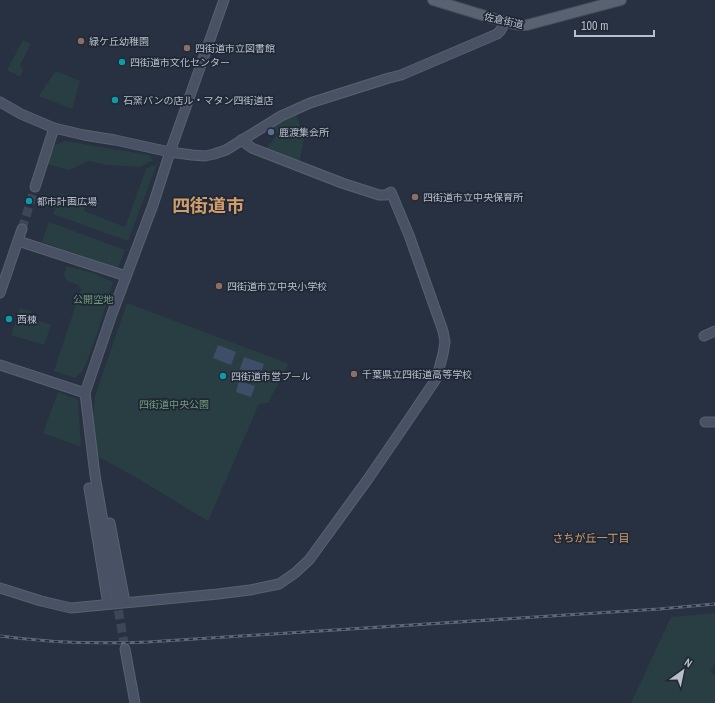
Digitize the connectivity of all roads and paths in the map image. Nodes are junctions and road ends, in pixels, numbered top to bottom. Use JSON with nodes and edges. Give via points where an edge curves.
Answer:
{"nodes":[{"id":1,"x":224,"y":0,"type":"edge"},
{"id":2,"x":433,"y":0,"type":"edge"},
{"id":3,"x":621,"y":0,"type":"edge"},
{"id":4,"x":505,"y":22,"type":"junction"},
{"id":5,"x":0,"y":102,"type":"edge"},
{"id":6,"x":54,"y":128,"type":"junction"},
{"id":7,"x":242,"y":140,"type":"junction"},
{"id":8,"x":170,"y":152,"type":"junction"},
{"id":9,"x":35,"y":187,"type":"tunnel mouth"},
{"id":10,"x":22,"y":229,"type":"tunnel mouth"},
{"id":11,"x":18,"y":241,"type":"junction"},
{"id":12,"x":126,"y":276,"type":"junction"},
{"id":13,"x":0,"y":293,"type":"edge"},
{"id":14,"x":715,"y":331,"type":"edge"},
{"id":15,"x":704,"y":336,"type":"dead end"},
{"id":16,"x":0,"y":365,"type":"edge"},
{"id":17,"x":85,"y":393,"type":"junction"},
{"id":18,"x":95,"y":476,"type":"junction"},
{"id":19,"x":89,"y":488,"type":"dead end"},
{"id":20,"x":0,"y":588,"type":"edge"},
{"id":21,"x":116,"y":597,"type":"tunnel mouth"},
{"id":22,"x":125,"y":602,"type":"junction"},
{"id":23,"x":108,"y":604,"type":"junction"},
{"id":24,"x":125,"y":649,"type":"tunnel mouth"},
{"id":25,"x":135,"y":703,"type":"edge"}],
"edges":[{"from":1,"to":8,"type":"street"},
{"from":2,"to":4,"type":"main road","name":"佐倉街道"},
{"from":3,"to":4,"type":"main road","name":"佐倉街道","via":[[527,26]]},
{"from":4,"to":7,"type":"street","via":[[497,34],[401,75],[310,103],[281,116]]},
{"from":5,"to":6,"type":"street"},
{"from":6,"to":8,"type":"street"},
{"from":6,"to":9,"type":"street"},
{"from":7,"to":8,"type":"street","via":[[226,150],[205,156]]},
{"from":7,"to":22,"type":"street","via":[[252,148],[372,194],[386,195],[392,192],[443,331],[443,354],[436,376],[407,422],[309,560],[295,573],[279,584],[250,590]]},
{"from":8,"to":12,"type":"street"},
{"from":10,"to":11,"type":"street"},
{"from":11,"to":12,"type":"street"},
{"from":11,"to":13,"type":"street"},
{"from":12,"to":17,"type":"street"},
{"from":14,"to":15,"type":"street"},
{"from":16,"to":17,"type":"street"},
{"from":17,"to":18,"type":"street"},
{"from":18,"to":21,"type":"street"},
{"from":18,"to":22,"type":"street","via":[[103,488]]},
{"from":19,"to":23,"type":"street"},
{"from":20,"to":23,"type":"street","via":[[64,607]]},
{"from":22,"to":23,"type":"street"},
{"from":24,"to":25,"type":"street"}]}
